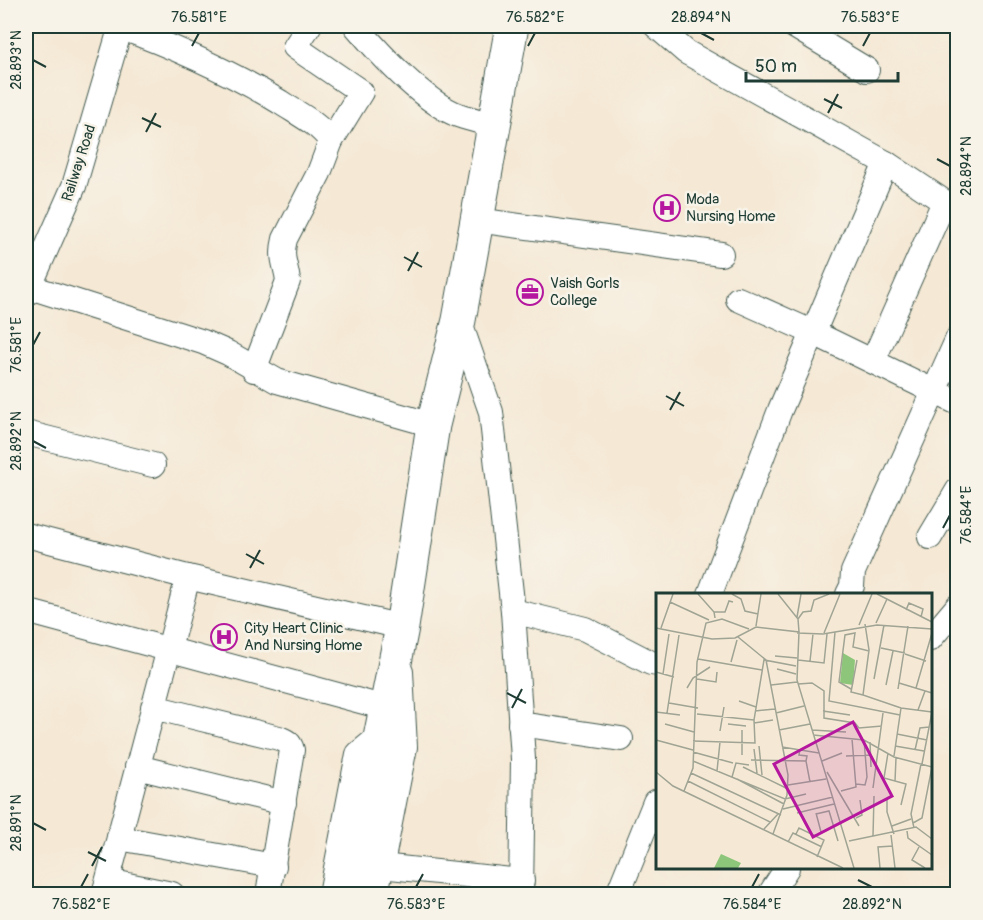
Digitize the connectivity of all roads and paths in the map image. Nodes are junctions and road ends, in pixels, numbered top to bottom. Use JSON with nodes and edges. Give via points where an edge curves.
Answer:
{"nodes":[{"id":1,"x":119,"y":26,"type":"edge"},
{"id":2,"x":309,"y":26,"type":"edge"},
{"id":3,"x":356,"y":26,"type":"edge"},
{"id":4,"x":512,"y":26,"type":"edge"},
{"id":5,"x":656,"y":26,"type":"edge"},
{"id":6,"x":795,"y":26,"type":"edge"},
{"id":7,"x":867,"y":70,"type":"dead end"},
{"id":8,"x":494,"y":125,"type":"junction"},
{"id":9,"x":331,"y":141,"type":"junction"},
{"id":10,"x":886,"y":164,"type":"junction"},
{"id":11,"x":951,"y":207,"type":"edge"},
{"id":12,"x":477,"y":220,"type":"junction"},
{"id":13,"x":721,"y":254,"type":"dead end"},
{"id":14,"x":28,"y":291,"type":"edge"},
{"id":15,"x":738,"y":299,"type":"dead end"},
{"id":16,"x":459,"y":320,"type":"junction"},
{"id":17,"x":814,"y":333,"type":"junction"},
{"id":18,"x":957,"y":338,"type":"edge"},
{"id":19,"x":873,"y":361,"type":"junction"},
{"id":20,"x":254,"y":370,"type":"junction"},
{"id":21,"x":934,"y":390,"type":"junction"},
{"id":22,"x":957,"y":403,"type":"edge"},
{"id":23,"x":433,"y":425,"type":"junction"},
{"id":24,"x":26,"y":433,"type":"edge"},
{"id":25,"x":153,"y":465,"type":"dead end"},
{"id":26,"x":957,"y":490,"type":"edge"},
{"id":27,"x":26,"y":535,"type":"edge"},
{"id":28,"x":930,"y":537,"type":"dead end"},
{"id":29,"x":188,"y":577,"type":"junction"},
{"id":30,"x":710,"y":593,"type":"edge"},
{"id":31,"x":848,"y":593,"type":"edge"},
{"id":32,"x":957,"y":606,"type":"edge"},
{"id":33,"x":26,"y":611,"type":"edge"},
{"id":34,"x":513,"y":611,"type":"junction"},
{"id":35,"x":932,"y":637,"type":"edge"},
{"id":36,"x":399,"y":643,"type":"junction"},
{"id":37,"x":168,"y":649,"type":"junction"},
{"id":38,"x":656,"y":664,"type":"edge"},
{"id":39,"x":153,"y":707,"type":"junction"},
{"id":40,"x":384,"y":722,"type":"junction"},
{"id":41,"x":520,"y":724,"type":"junction"},
{"id":42,"x":621,"y":739,"type":"dead end"},
{"id":43,"x":138,"y":767,"type":"junction"},
{"id":44,"x":655,"y":802,"type":"dead end"},
{"id":45,"x":284,"y":803,"type":"junction"},
{"id":46,"x":119,"y":838,"type":"junction"},
{"id":47,"x":274,"y":866,"type":"junction"},
{"id":48,"x":381,"y":866,"type":"junction"},
{"id":49,"x":786,"y":869,"type":"edge"},
{"id":50,"x":106,"y":888,"type":"edge"},
{"id":51,"x":522,"y":888,"type":"edge"},
{"id":52,"x":172,"y":894,"type":"edge"},
{"id":53,"x":268,"y":894,"type":"edge"},
{"id":54,"x":331,"y":894,"type":"edge"},
{"id":55,"x":349,"y":894,"type":"edge"},
{"id":56,"x":376,"y":894,"type":"edge"},
{"id":57,"x":618,"y":894,"type":"edge"},
{"id":58,"x":770,"y":894,"type":"edge"}],
"edges":[{"from":1,"to":9,"type":"street","via":[[227,72],[315,124]]},
{"from":1,"to":14,"type":"street","name":"Railway Road","via":[[74,186]]},
{"from":2,"to":9,"type":"street","via":[[295,46],[361,92]]},
{"from":3,"to":8,"type":"street","via":[[378,52],[435,103],[457,115]]},
{"from":4,"to":8,"type":"highway"},
{"from":5,"to":10,"type":"street","via":[[686,52]]},
{"from":6,"to":7,"type":"street"},
{"from":8,"to":12,"type":"highway"},
{"from":9,"to":20,"type":"street","via":[[285,240],[282,261],[288,281]]},
{"from":10,"to":11,"type":"street"},
{"from":10,"to":17,"type":"street"},
{"from":11,"to":19,"type":"street"},
{"from":12,"to":13,"type":"street"},
{"from":12,"to":16,"type":"highway"},
{"from":14,"to":20,"type":"street","via":[[203,342]]},
{"from":15,"to":17,"type":"street"},
{"from":16,"to":23,"type":"highway"},
{"from":16,"to":34,"type":"street","via":[[491,412]]},
{"from":17,"to":19,"type":"street"},
{"from":17,"to":30,"type":"street","via":[[780,410]]},
{"from":18,"to":21,"type":"street"},
{"from":19,"to":21,"type":"street"},
{"from":20,"to":23,"type":"street","via":[[277,381]]},
{"from":21,"to":22,"type":"street"},
{"from":21,"to":31,"type":"street","via":[[853,572]]},
{"from":23,"to":36,"type":"highway"},
{"from":24,"to":25,"type":"street"},
{"from":26,"to":28,"type":"street"},
{"from":27,"to":29,"type":"street"},
{"from":29,"to":36,"type":"street"},
{"from":29,"to":37,"type":"street"},
{"from":32,"to":35,"type":"street"},
{"from":33,"to":37,"type":"street"},
{"from":34,"to":38,"type":"street","via":[[585,629]]},
{"from":34,"to":41,"type":"street"},
{"from":36,"to":40,"type":"highway"},
{"from":36,"to":48,"type":"street","via":[[405,747]]},
{"from":37,"to":39,"type":"street"},
{"from":37,"to":40,"type":"street"},
{"from":39,"to":43,"type":"street"},
{"from":39,"to":45,"type":"street","via":[[287,741],[292,750]]},
{"from":40,"to":54,"type":"street","via":[[358,754]]},
{"from":40,"to":55,"type":"highway"},
{"from":41,"to":42,"type":"street"},
{"from":41,"to":51,"type":"street"},
{"from":43,"to":45,"type":"street"},
{"from":43,"to":46,"type":"street"},
{"from":44,"to":57,"type":"street"},
{"from":45,"to":47,"type":"street"},
{"from":46,"to":47,"type":"street"},
{"from":46,"to":50,"type":"street"},
{"from":47,"to":53,"type":"street"},
{"from":48,"to":51,"type":"street"},
{"from":48,"to":56,"type":"street"},
{"from":49,"to":58,"type":"street"},
{"from":50,"to":52,"type":"street"}]}
